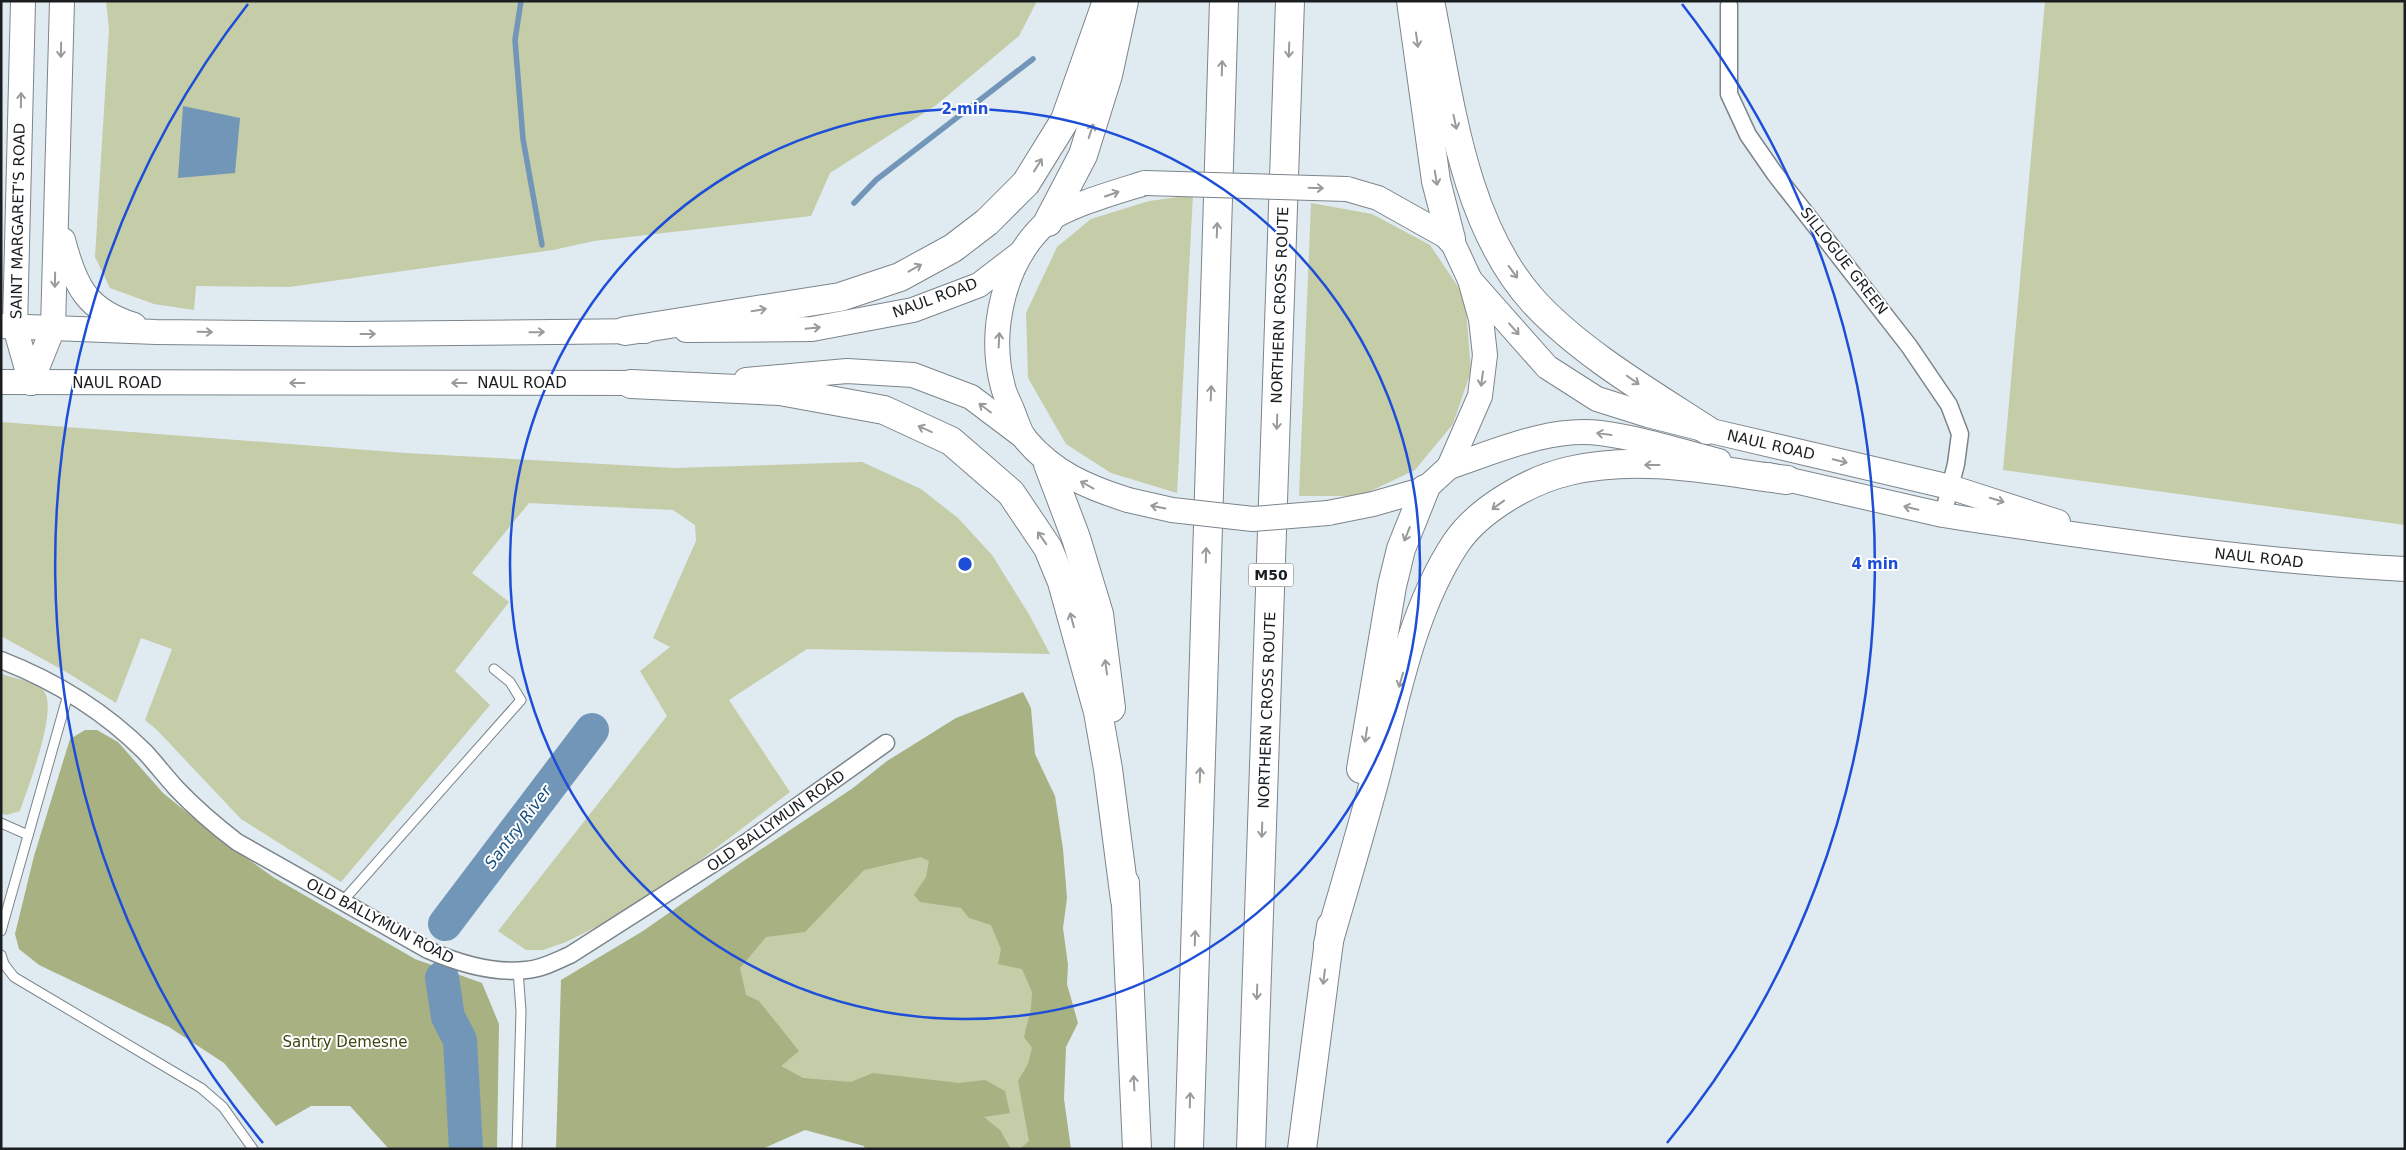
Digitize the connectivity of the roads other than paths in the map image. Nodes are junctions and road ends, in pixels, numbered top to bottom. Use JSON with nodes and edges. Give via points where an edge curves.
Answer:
{"nodes":[{"id":1,"x":23,"y":1,"type":"edge"},
{"id":2,"x":62,"y":1,"type":"edge"},
{"id":3,"x":1107,"y":1,"type":"edge"},
{"id":4,"x":1124,"y":1,"type":"edge"},
{"id":5,"x":1224,"y":1,"type":"edge"},
{"id":6,"x":1290,"y":1,"type":"edge"},
{"id":7,"x":1412,"y":1,"type":"edge"},
{"id":8,"x":1430,"y":1,"type":"edge"},
{"id":9,"x":1729,"y":3,"type":"edge"},
{"id":10,"x":56,"y":214,"type":"junction"},
{"id":11,"x":18,"y":219,"type":"junction"},
{"id":12,"x":1048,"y":222,"type":"junction"},
{"id":13,"x":1451,"y":239,"type":"junction"},
{"id":14,"x":1022,"y":252,"type":"junction"},
{"id":15,"x":1,"y":256,"type":"edge"},
{"id":16,"x":1470,"y":280,"type":"junction"},
{"id":17,"x":8,"y":326,"type":"edge"},
{"id":18,"x":53,"y":328,"type":"junction"},
{"id":19,"x":625,"y":331,"type":"junction"},
{"id":20,"x":156,"y":332,"type":"junction"},
{"id":21,"x":1,"y":382,"type":"edge"},
{"id":22,"x":31,"y":383,"type":"junction"},
{"id":23,"x":631,"y":384,"type":"junction"},
{"id":24,"x":1707,"y":430,"type":"junction"},
{"id":25,"x":1024,"y":437,"type":"junction"},
{"id":26,"x":1048,"y":464,"type":"junction"},
{"id":27,"x":1449,"y":468,"type":"junction"},
{"id":28,"x":1787,"y":480,"type":"junction"},
{"id":29,"x":1950,"y":486,"type":"junction"},
{"id":30,"x":1425,"y":488,"type":"junction"},
{"id":31,"x":1943,"y":515,"type":"junction"},
{"id":32,"x":2115,"y":540,"type":"junction"},
{"id":33,"x":2405,"y":569,"type":"edge"},
{"id":34,"x":1,"y":660,"type":"edge"},
{"id":35,"x":494,"y":669,"type":"dead end"},
{"id":36,"x":69,"y":691,"type":"junction"},
{"id":37,"x":886,"y":743,"type":"dead end"},
{"id":38,"x":1,"y":824,"type":"edge"},
{"id":39,"x":28,"y":835,"type":"junction"},
{"id":40,"x":1126,"y":900,"type":"junction"},
{"id":41,"x":342,"y":902,"type":"junction"},
{"id":42,"x":1,"y":931,"type":"edge"},
{"id":43,"x":1328,"y":944,"type":"junction"},
{"id":44,"x":1,"y":955,"type":"edge"},
{"id":45,"x":518,"y":970,"type":"junction"},
{"id":46,"x":253,"y":1149,"type":"edge"},
{"id":47,"x":517,"y":1149,"type":"edge"},
{"id":48,"x":1137,"y":1149,"type":"edge"},
{"id":49,"x":1188,"y":1149,"type":"edge"},
{"id":50,"x":1251,"y":1149,"type":"edge"},
{"id":51,"x":1302,"y":1149,"type":"edge"}],
"edges":[{"from":11,"to":1,"type":"main road","name":"SAINT MARGARET'S ROAD","one_way":true},
{"from":2,"to":10,"type":"main road","one_way":true},
{"from":19,"to":3,"type":"highway","one_way":true,"via":[[840,297],[900,277],[953,248],[987,222],[1026,183],[1065,120]]},
{"from":12,"to":4,"type":"highway","one_way":true,"via":[[1083,155],[1108,75]]},
{"from":49,"to":5,"type":"highway","one_way":true},
{"from":6,"to":50,"type":"highway","name":"NORTHERN CROSS ROUTE","number":"M50","one_way":true},
{"from":7,"to":13,"type":"highway","one_way":true,"via":[[1436,181]]},
{"from":8,"to":24,"type":"highway","one_way":true,"via":[[1460,146],[1480,211],[1502,257],[1534,301],[1577,341]]},
{"from":9,"to":29,"type":"street","name":"SILLOGUE GREEN","via":[[1729,94],[1744,127],[1775,174],[1908,346],[1949,405],[1960,434]]},
{"from":10,"to":18,"type":"main road","one_way":true},
{"from":10,"to":20,"type":"main road","via":[[71,268],[87,298],[100,311]]},
{"from":11,"to":15,"type":"main road"},
{"from":11,"to":17,"type":"main road","name":"SAINT MARGARET'S ROAD"},
{"from":12,"to":13,"type":"main road","one_way":true,"bridge":true,"via":[[1078,206],[1145,183],[1347,189],[1378,198]]},
{"from":12,"to":14,"type":"main road"},
{"from":13,"to":16,"type":"main road"},
{"from":19,"to":14,"type":"main road","name":"NAUL ROAD","one_way":true,"via":[[812,329],[864,321],[912,310],[979,284]]},
{"from":25,"to":14,"type":"main road","one_way":true,"via":[[1003,387],[998,348],[1000,313],[1008,280]]},
{"from":16,"to":24,"type":"main road","name":"NAUL ROAD","one_way":true,"via":[[1547,368],[1597,400]]},
{"from":16,"to":27,"type":"main road","one_way":true,"via":[[1481,319],[1485,355],[1480,396]]},
{"from":17,"to":18,"type":"main road","name":"NAUL ROAD"},
{"from":17,"to":22,"type":"main road","name":"SAINT MARGARET'S ROAD"},
{"from":18,"to":20,"type":"main road","name":"NAUL ROAD"},
{"from":18,"to":22,"type":"main road"},
{"from":20,"to":19,"type":"main road","name":"NAUL ROAD","one_way":true},
{"from":21,"to":22,"type":"main road","name":"NAUL ROAD"},
{"from":23,"to":22,"type":"main road","name":"NAUL ROAD","one_way":true},
{"from":25,"to":23,"type":"main road","name":"NAUL ROAD","one_way":true,"via":[[971,398],[913,375],[847,371],[748,380]]},
{"from":40,"to":23,"type":"highway","one_way":true,"via":[[1098,712],[1062,582],[1048,548],[1011,493],[951,441],[884,410],[780,391]]},
{"from":24,"to":29,"type":"main road","name":"NAUL ROAD","one_way":true},
{"from":25,"to":26,"type":"main road"},
{"from":30,"to":26,"type":"main road","one_way":true,"bridge":true,"via":[[1373,504],[1328,513],[1253,518],[1172,510],[1128,500],[1095,489]]},
{"from":40,"to":26,"type":"highway","one_way":true,"via":[[1119,768],[1099,614],[1076,538]]},
{"from":28,"to":27,"type":"main road","name":"NAUL ROAD","one_way":true,"via":[[1726,462],[1600,433],[1530,440]]},
{"from":27,"to":30,"type":"main road"},
{"from":31,"to":28,"type":"main road","name":"NAUL ROAD","one_way":true},
{"from":28,"to":43,"type":"highway","one_way":true,"via":[[1662,465],[1624,464],[1569,471],[1518,490],[1482,516],[1457,542],[1435,583],[1414,634]]},
{"from":29,"to":31,"type":"street","name":"SILLOGUE GREEN"},
{"from":29,"to":32,"type":"main road","name":"NAUL ROAD","one_way":true},
{"from":30,"to":43,"type":"highway","one_way":true,"via":[[1401,549],[1392,586]]},
{"from":31,"to":32,"type":"main road","name":"NAUL ROAD"},
{"from":32,"to":33,"type":"main road","name":"NAUL ROAD","via":[[2206,553]]},
{"from":34,"to":36,"type":"street","name":"OLD BALLYMUN ROAD"},
{"from":35,"to":41,"type":"lane","via":[[510,682],[521,700]]},
{"from":36,"to":39,"type":"lane"},
{"from":36,"to":41,"type":"street","name":"OLD BALLYMUN ROAD","via":[[145,752],[214,825]]},
{"from":37,"to":45,"type":"street","name":"OLD BALLYMUN ROAD","via":[[747,842],[614,929],[545,966]]},
{"from":38,"to":39,"type":"lane"},
{"from":39,"to":42,"type":"lane"},
{"from":48,"to":40,"type":"highway","one_way":true},
{"from":41,"to":45,"type":"street","name":"OLD BALLYMUN ROAD","via":[[455,962]]},
{"from":43,"to":51,"type":"highway","one_way":true},
{"from":44,"to":46,"type":"lane","via":[[14,977],[201,1088],[223,1107]]},
{"from":45,"to":47,"type":"lane","via":[[521,1011]]}]}
